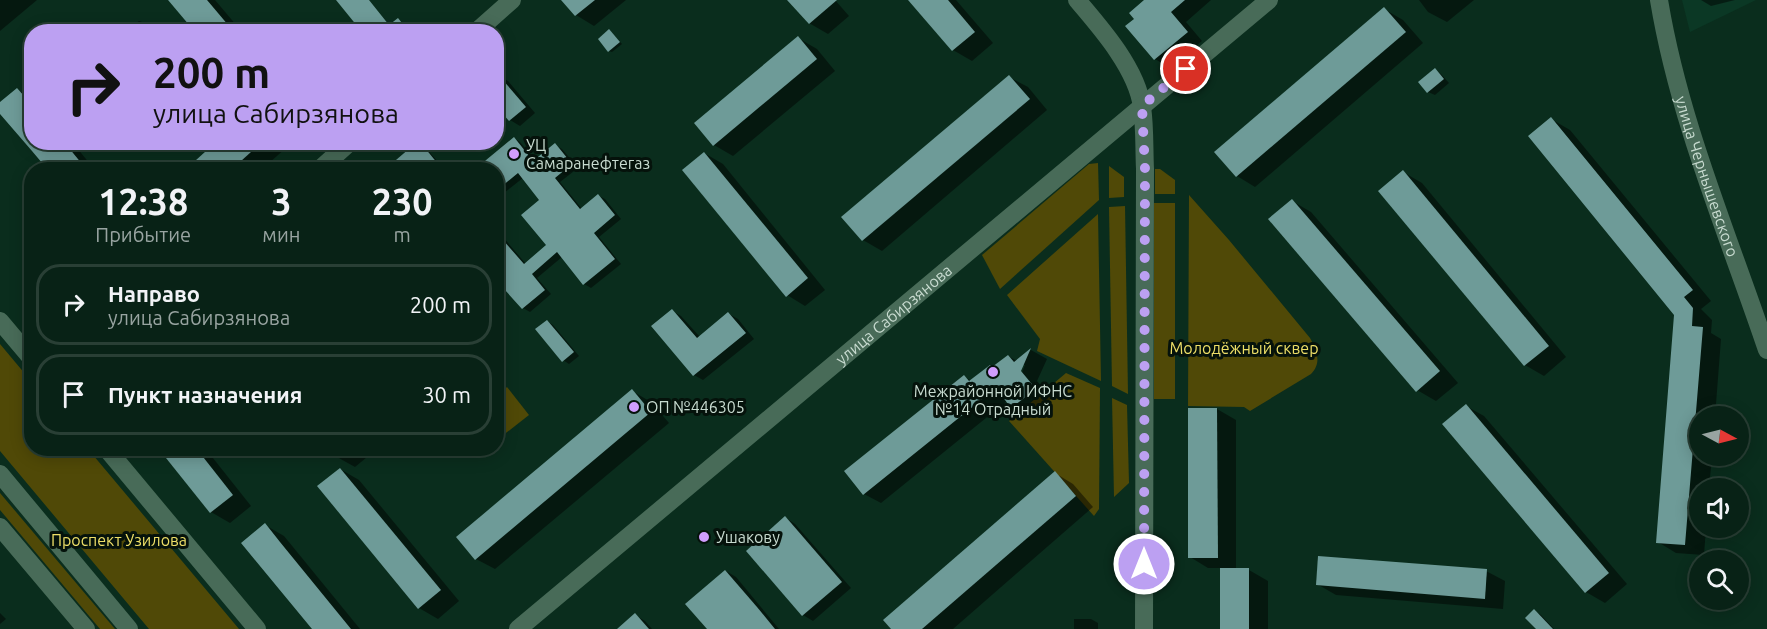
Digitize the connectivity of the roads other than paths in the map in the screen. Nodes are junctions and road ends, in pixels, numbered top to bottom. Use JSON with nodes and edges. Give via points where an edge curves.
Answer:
{"nodes":[{"id":1,"x":512,"y":0,"type":"edge"},
{"id":2,"x":1077,"y":0,"type":"edge"},
{"id":3,"x":1269,"y":0,"type":"edge"},
{"id":4,"x":1659,"y":0,"type":"edge"},
{"id":5,"x":485,"y":24,"type":"edge"},
{"id":6,"x":1142,"y":106,"type":"junction"},
{"id":7,"x":341,"y":150,"type":"edge"},
{"id":8,"x":329,"y":162,"type":"edge"},
{"id":9,"x":0,"y":321,"type":"edge"},
{"id":10,"x":24,"y":350,"type":"edge"},
{"id":11,"x":1767,"y":350,"type":"edge"},
{"id":12,"x":113,"y":456,"type":"edge"},
{"id":13,"x":0,"y":474,"type":"edge"},
{"id":14,"x":0,"y":527,"type":"edge"},
{"id":15,"x":86,"y":629,"type":"edge"},
{"id":16,"x":129,"y":629,"type":"edge"},
{"id":17,"x":257,"y":629,"type":"edge"},
{"id":18,"x":518,"y":629,"type":"edge"},
{"id":19,"x":1144,"y":629,"type":"edge"}],
"edges":[{"from":1,"to":5,"type":"street"},
{"from":2,"to":6,"type":"street","via":[[1122,59],[1136,83]]},
{"from":3,"to":6,"type":"street","name":"улица Сабирзянова"},
{"from":4,"to":11,"type":"street","name":"улица Чернышевского","via":[[1686,118]]},
{"from":6,"to":18,"type":"street","name":"улица Сабирзянова"},
{"from":6,"to":19,"type":"street"},
{"from":7,"to":8,"type":"street"},
{"from":9,"to":10,"type":"street"},
{"from":12,"to":17,"type":"street"},
{"from":13,"to":16,"type":"street"},
{"from":14,"to":15,"type":"street"}]}
